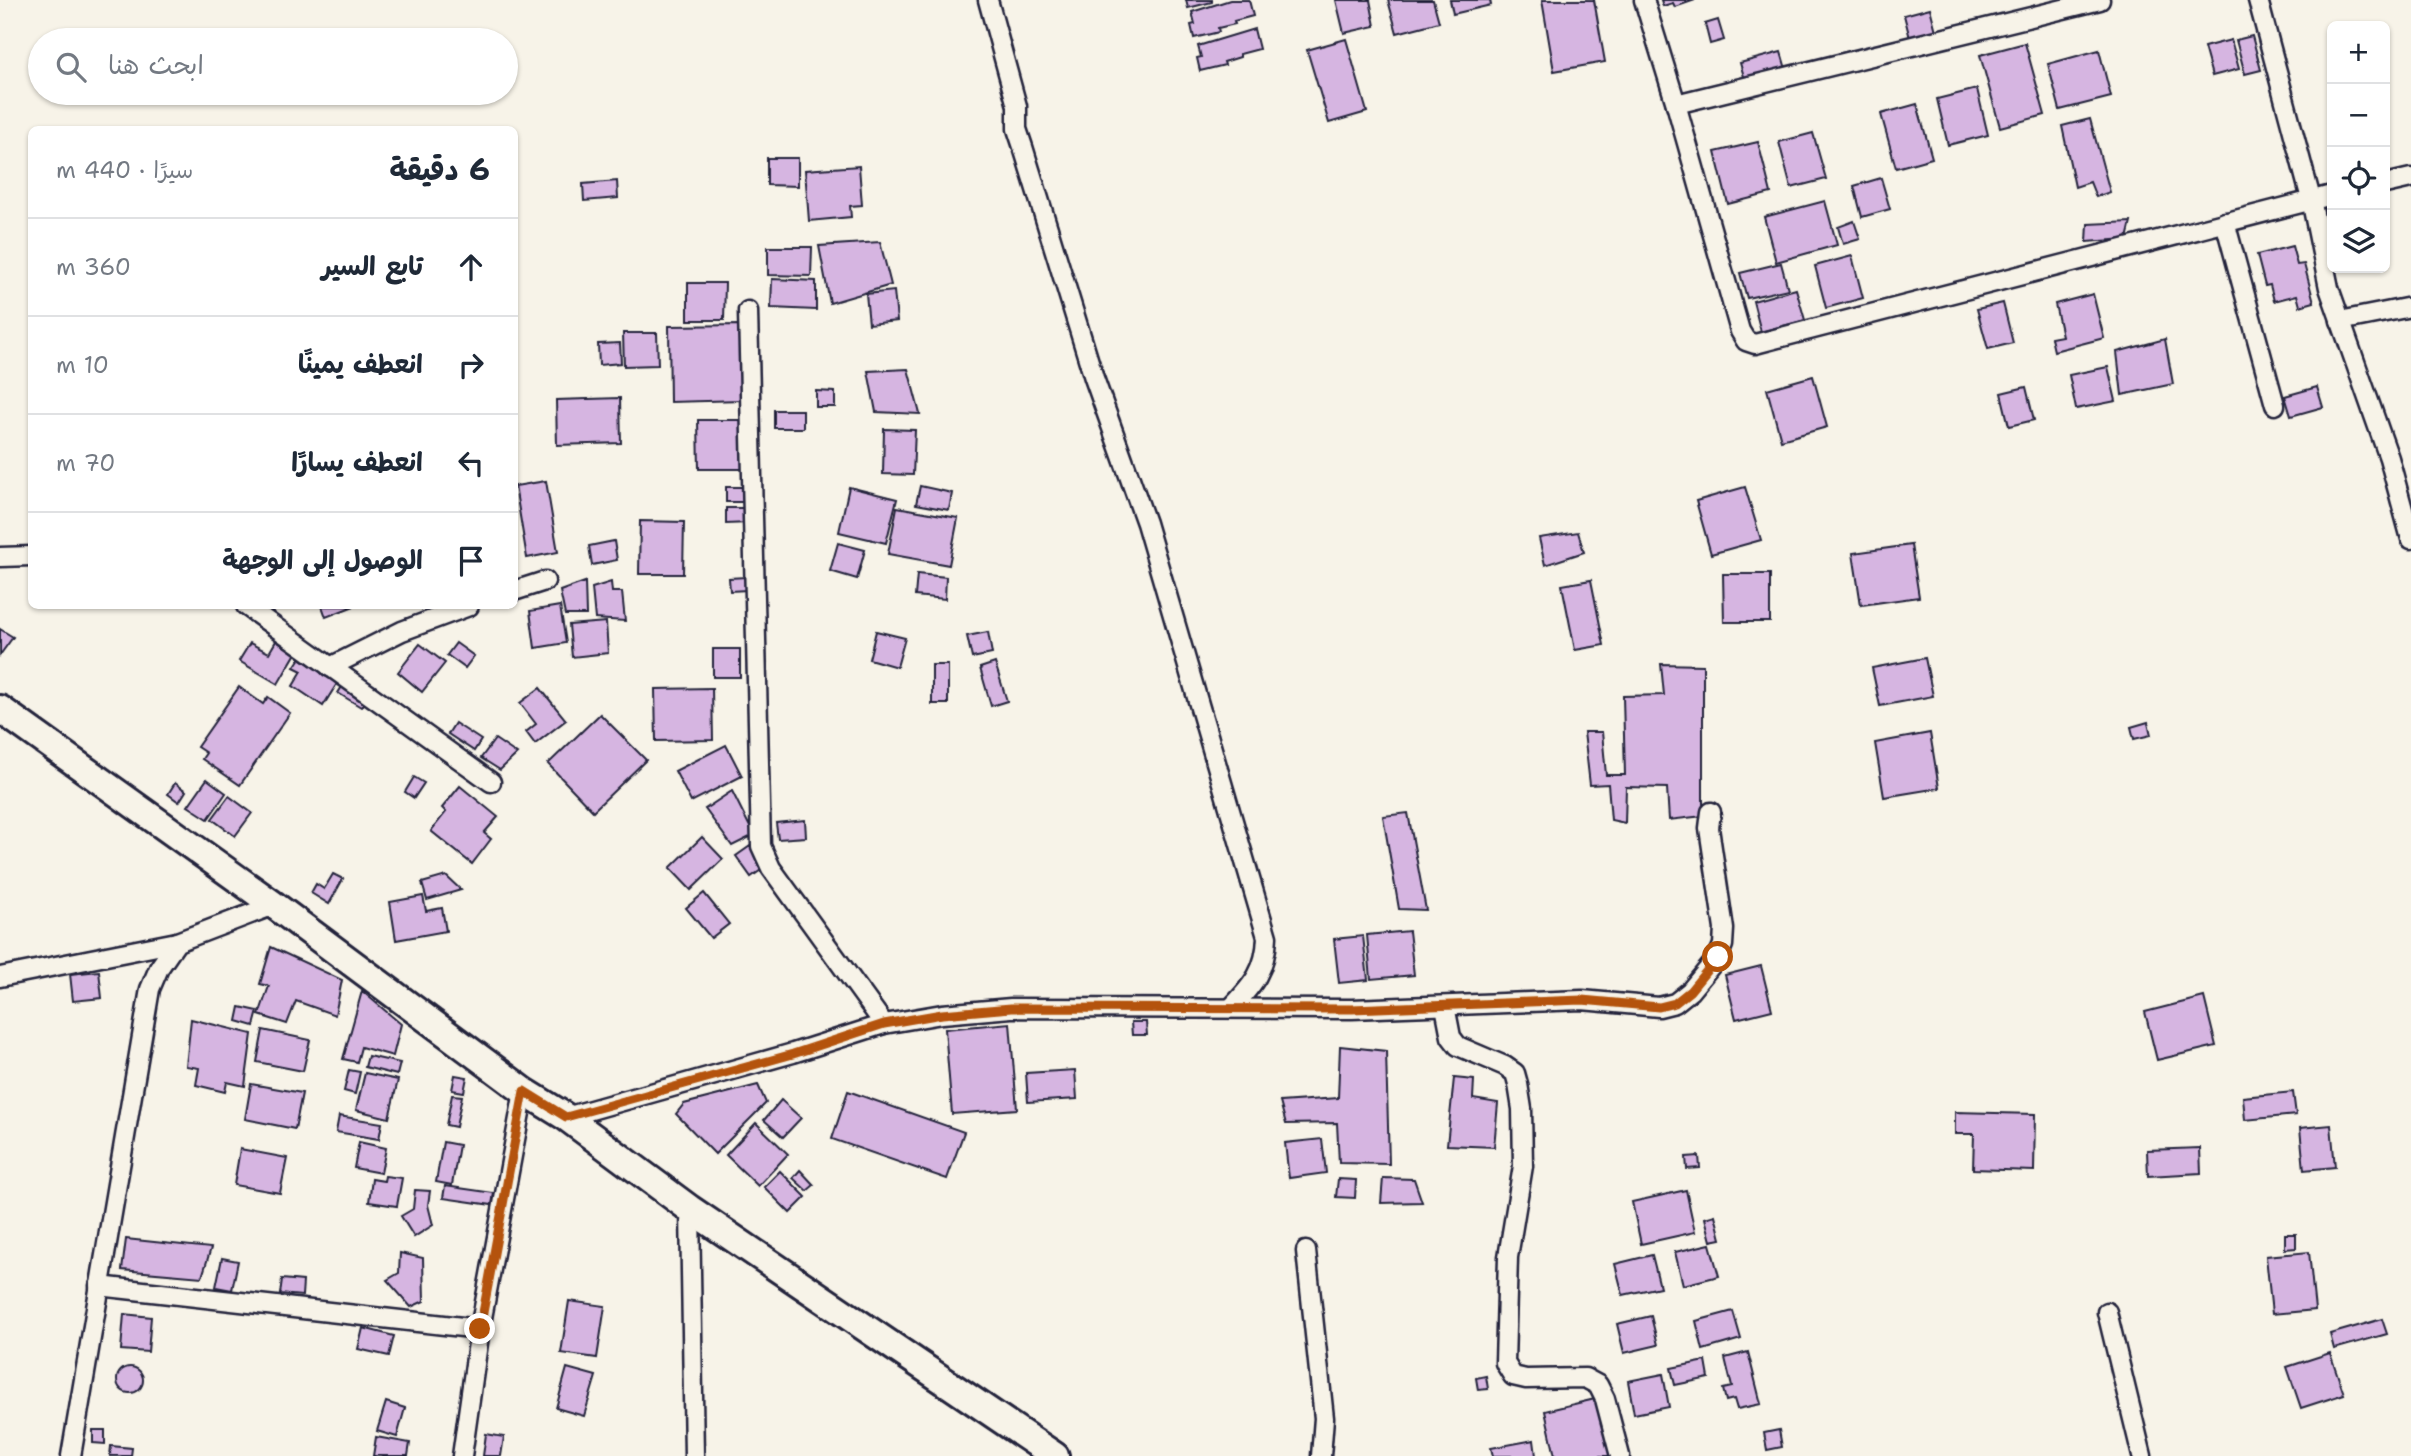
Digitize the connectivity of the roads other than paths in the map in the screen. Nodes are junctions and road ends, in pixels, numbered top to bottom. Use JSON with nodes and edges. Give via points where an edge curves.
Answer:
{"nodes":[{"id":1,"x":988,"y":0,"type":"edge"},
{"id":2,"x":1644,"y":0,"type":"edge"},
{"id":3,"x":2100,"y":0,"type":"edge"},
{"id":4,"x":2258,"y":0,"type":"edge"},
{"id":5,"x":1676,"y":104,"type":"junction"},
{"id":6,"x":2411,"y":178,"type":"edge"},
{"id":7,"x":2390,"y":183,"type":"edge"},
{"id":8,"x":2327,"y":196,"type":"edge"},
{"id":9,"x":2311,"y":199,"type":"junction"},
{"id":10,"x":2225,"y":222,"type":"junction"},
{"id":11,"x":2411,"y":307,"type":"edge"},
{"id":12,"x":748,"y":311,"type":"dead end"},
{"id":13,"x":2340,"y":321,"type":"junction"},
{"id":14,"x":2275,"y":405,"type":"dead end"},
{"id":15,"x":2411,"y":540,"type":"edge"},
{"id":16,"x":28,"y":555,"type":"edge"},
{"id":17,"x":0,"y":557,"type":"edge"},
{"id":18,"x":545,"y":581,"type":"dead end"},
{"id":19,"x":518,"y":590,"type":"edge"},
{"id":20,"x":250,"y":609,"type":"edge"},
{"id":21,"x":461,"y":609,"type":"edge"},
{"id":22,"x":330,"y":667,"type":"junction"},
{"id":23,"x":0,"y":709,"type":"edge"},
{"id":24,"x":491,"y":782,"type":"dead end"},
{"id":25,"x":1711,"y":812,"type":"dead end"},
{"id":26,"x":274,"y":905,"type":"junction"},
{"id":27,"x":177,"y":942,"type":"junction"},
{"id":28,"x":0,"y":977,"type":"edge"},
{"id":29,"x":1445,"y":1006,"type":"junction"},
{"id":30,"x":1231,"y":1008,"type":"junction"},
{"id":31,"x":884,"y":1024,"type":"junction"},
{"id":32,"x":524,"y":1091,"type":"junction"},
{"id":33,"x":566,"y":1117,"type":"junction"},
{"id":34,"x":690,"y":1209,"type":"junction"},
{"id":35,"x":1306,"y":1251,"type":"dead end"},
{"id":36,"x":99,"y":1286,"type":"junction"},
{"id":37,"x":2107,"y":1312,"type":"dead end"},
{"id":38,"x":480,"y":1329,"type":"junction"},
{"id":39,"x":71,"y":1456,"type":"edge"},
{"id":40,"x":462,"y":1456,"type":"edge"},
{"id":41,"x":694,"y":1456,"type":"edge"},
{"id":42,"x":1055,"y":1456,"type":"edge"},
{"id":43,"x":1321,"y":1456,"type":"edge"},
{"id":44,"x":1620,"y":1456,"type":"edge"},
{"id":45,"x":2142,"y":1456,"type":"edge"}],
"edges":[{"from":1,"to":30,"type":"street","via":[[1017,107],[1017,128],[1094,378],[1146,523],[1268,937],[1262,968]]},
{"from":2,"to":5,"type":"street"},
{"from":3,"to":5,"type":"street"},
{"from":4,"to":9,"type":"street"},
{"from":5,"to":10,"type":"street","via":[[1740,331],[1746,341],[1755,344]]},
{"from":6,"to":7,"type":"street"},
{"from":8,"to":9,"type":"street"},
{"from":9,"to":10,"type":"street"},
{"from":9,"to":13,"type":"street"},
{"from":10,"to":14,"type":"street"},
{"from":11,"to":13,"type":"street"},
{"from":12,"to":31,"type":"street","via":[[761,846],[771,869]]},
{"from":13,"to":15,"type":"street","via":[[2389,458]]},
{"from":16,"to":17,"type":"street"},
{"from":18,"to":19,"type":"street"},
{"from":20,"to":22,"type":"street"},
{"from":21,"to":22,"type":"street","via":[[402,631]]},
{"from":22,"to":24,"type":"street"},
{"from":23,"to":26,"type":"street"},
{"from":25,"to":29,"type":"street","via":[[1723,945],[1690,991],[1675,1003],[1659,1007],[1582,1000]]},
{"from":26,"to":27,"type":"street"},
{"from":26,"to":32,"type":"street"},
{"from":27,"to":28,"type":"street"},
{"from":27,"to":36,"type":"street","via":[[150,989]]},
{"from":29,"to":30,"type":"street"},
{"from":29,"to":44,"type":"street","via":[[1451,1037],[1458,1046],[1505,1066],[1515,1073],[1518,1084],[1523,1166],[1508,1257],[1505,1363],[1513,1376],[1585,1378],[1598,1385]]},
{"from":30,"to":31,"type":"street","via":[[1011,1008]]},
{"from":31,"to":33,"type":"street"},
{"from":32,"to":33,"type":"street"},
{"from":32,"to":38,"type":"street"},
{"from":33,"to":34,"type":"street"},
{"from":34,"to":41,"type":"street"},
{"from":34,"to":42,"type":"street"},
{"from":35,"to":43,"type":"street","via":[[1324,1418]]},
{"from":36,"to":38,"type":"street"},
{"from":36,"to":39,"type":"street"},
{"from":37,"to":45,"type":"street"},
{"from":38,"to":40,"type":"street"}]}
